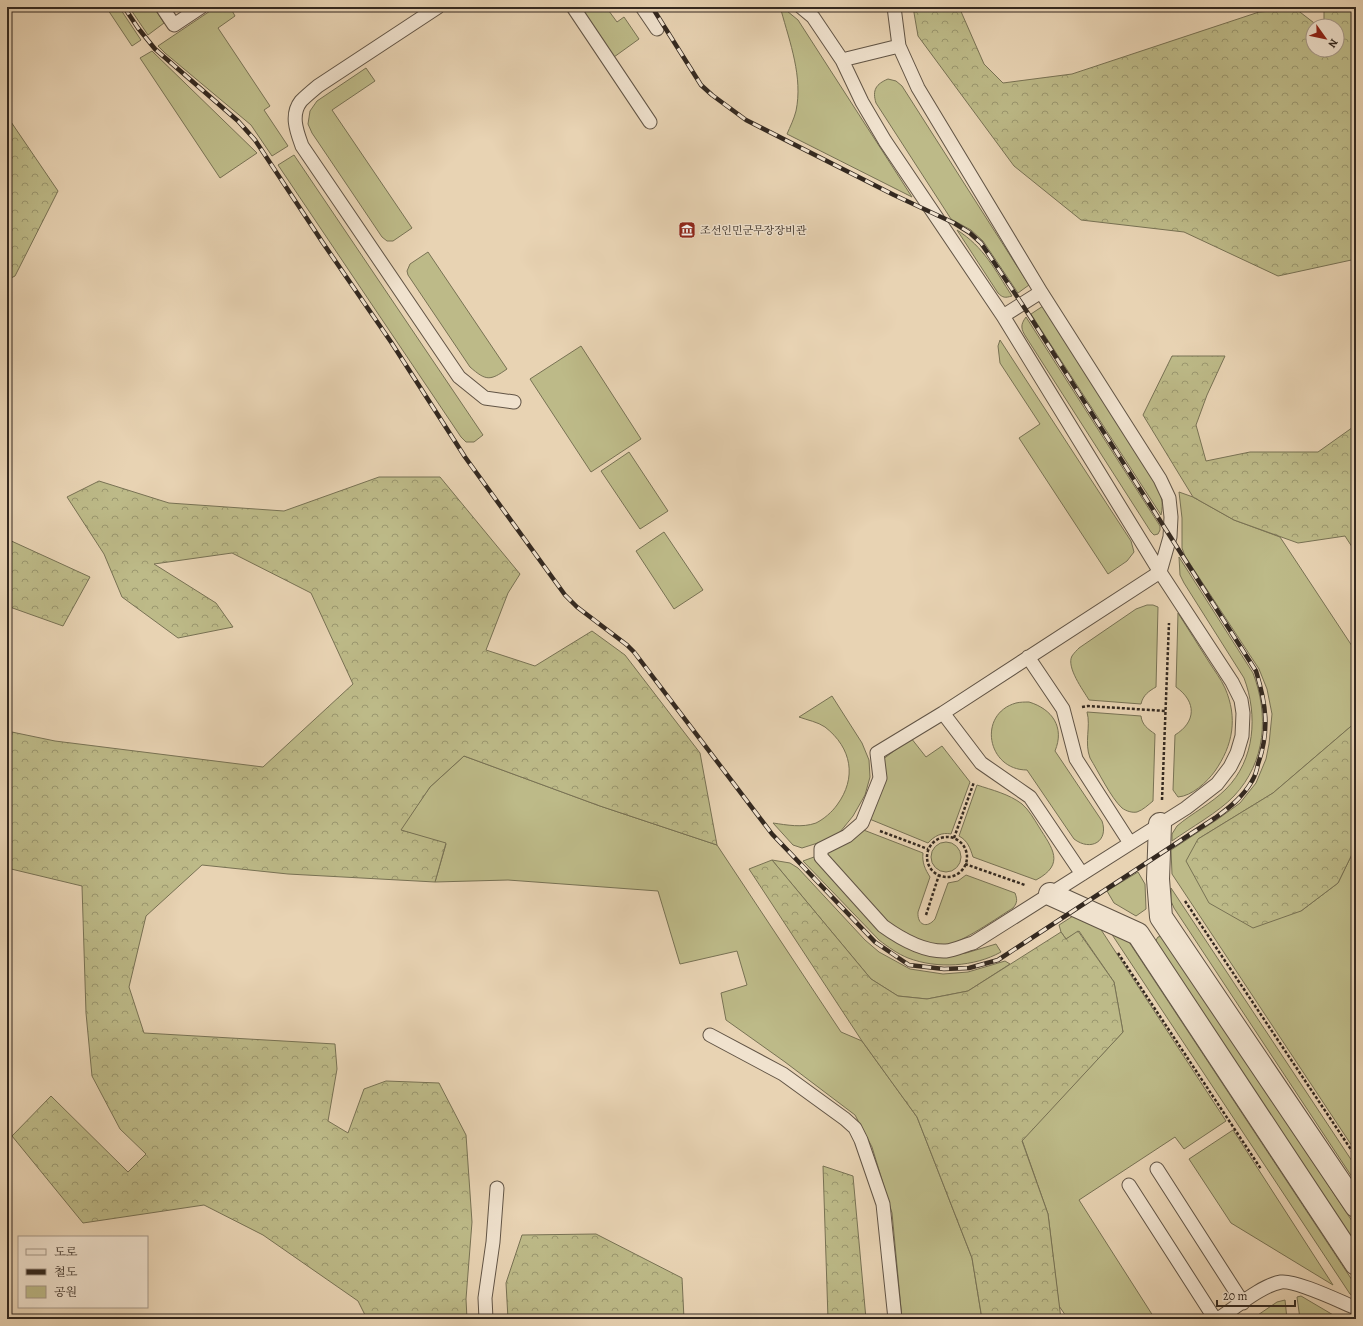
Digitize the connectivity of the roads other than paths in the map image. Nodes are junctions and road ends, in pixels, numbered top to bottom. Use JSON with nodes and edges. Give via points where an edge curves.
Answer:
{"nodes":[{"id":1,"x":162,"y":7,"type":"edge"},
{"id":2,"x":201,"y":7,"type":"edge"},
{"id":3,"x":438,"y":7,"type":"edge"},
{"id":4,"x":573,"y":7,"type":"edge"},
{"id":5,"x":642,"y":7,"type":"edge"},
{"id":6,"x":801,"y":7,"type":"edge"},
{"id":7,"x":894,"y":7,"type":"edge"},
{"id":8,"x":657,"y":29,"type":"dead end"},
{"id":9,"x":900,"y":46,"type":"junction"},
{"id":10,"x":842,"y":60,"type":"junction"},
{"id":11,"x":650,"y":122,"type":"dead end"},
{"id":12,"x":1042,"y":292,"type":"junction"},
{"id":13,"x":1003,"y":316,"type":"junction"},
{"id":14,"x":514,"y":402,"type":"dead end"},
{"id":15,"x":1160,"y":572,"type":"junction"},
{"id":16,"x":1028,"y":657,"type":"junction"},
{"id":17,"x":943,"y":713,"type":"junction"},
{"id":18,"x":1160,"y":824,"type":"junction"},
{"id":19,"x":1130,"y":843,"type":"junction"},
{"id":20,"x":1082,"y":874,"type":"junction"},
{"id":21,"x":1050,"y":894,"type":"junction"},
{"id":22,"x":1161,"y":917,"type":"junction"},
{"id":23,"x":1138,"y":934,"type":"junction"},
{"id":24,"x":710,"y":1035,"type":"dead end"},
{"id":25,"x":1157,"y":1169,"type":"dead end"},
{"id":26,"x":1129,"y":1185,"type":"dead end"},
{"id":27,"x":497,"y":1188,"type":"dead end"},
{"id":28,"x":1356,"y":1206,"type":"edge"},
{"id":29,"x":1356,"y":1264,"type":"edge"},
{"id":30,"x":1243,"y":1302,"type":"junction"},
{"id":31,"x":1356,"y":1308,"type":"edge"},
{"id":32,"x":486,"y":1319,"type":"edge"},
{"id":33,"x":895,"y":1319,"type":"edge"},
{"id":34,"x":1217,"y":1319,"type":"edge"}],
"edges":[{"from":1,"to":2,"type":"lane","via":[[174,25]]},
{"from":3,"to":14,"type":"lane","via":[[318,86],[300,102],[295,122],[302,146],[459,377],[485,398]]},
{"from":4,"to":11,"type":"lane"},
{"from":5,"to":8,"type":"lane"},
{"from":6,"to":10,"type":"lane","via":[[813,17]]},
{"from":7,"to":9,"type":"lane"},
{"from":9,"to":10,"type":"lane"},
{"from":9,"to":12,"type":"lane","via":[[918,88]]},
{"from":10,"to":13,"type":"lane","via":[[862,102],[885,141]]},
{"from":12,"to":13,"type":"lane"},
{"from":12,"to":15,"type":"lane","via":[[1160,479],[1169,498],[1170,537]]},
{"from":13,"to":15,"type":"lane"},
{"from":15,"to":16,"type":"lane"},
{"from":15,"to":18,"type":"lane","via":[[1232,682],[1241,700],[1243,713],[1242,736],[1230,767],[1217,784]]},
{"from":16,"to":17,"type":"lane"},
{"from":16,"to":19,"type":"lane","via":[[1063,710],[1076,759]]},
{"from":17,"to":20,"type":"lane","via":[[981,763],[1030,797]]},
{"from":17,"to":21,"type":"lane","via":[[877,753],[880,778],[862,823],[847,836],[821,849],[821,857],[883,926],[918,946],[946,951],[973,943]]},
{"from":18,"to":19,"type":"lane"},
{"from":18,"to":22,"type":"street","via":[[1158,879]]},
{"from":19,"to":20,"type":"lane"},
{"from":20,"to":21,"type":"lane"},
{"from":21,"to":23,"type":"street"},
{"from":22,"to":23,"type":"street"},
{"from":22,"to":28,"type":"street"},
{"from":23,"to":29,"type":"street"},
{"from":24,"to":33,"type":"lane","via":[[783,1074],[855,1128],[883,1204]]},
{"from":25,"to":30,"type":"lane"},
{"from":26,"to":34,"type":"lane"},
{"from":27,"to":32,"type":"lane","via":[[494,1242],[484,1298]]},
{"from":30,"to":31,"type":"lane","via":[[1268,1286],[1283,1281]]},
{"from":30,"to":34,"type":"lane"}]}
